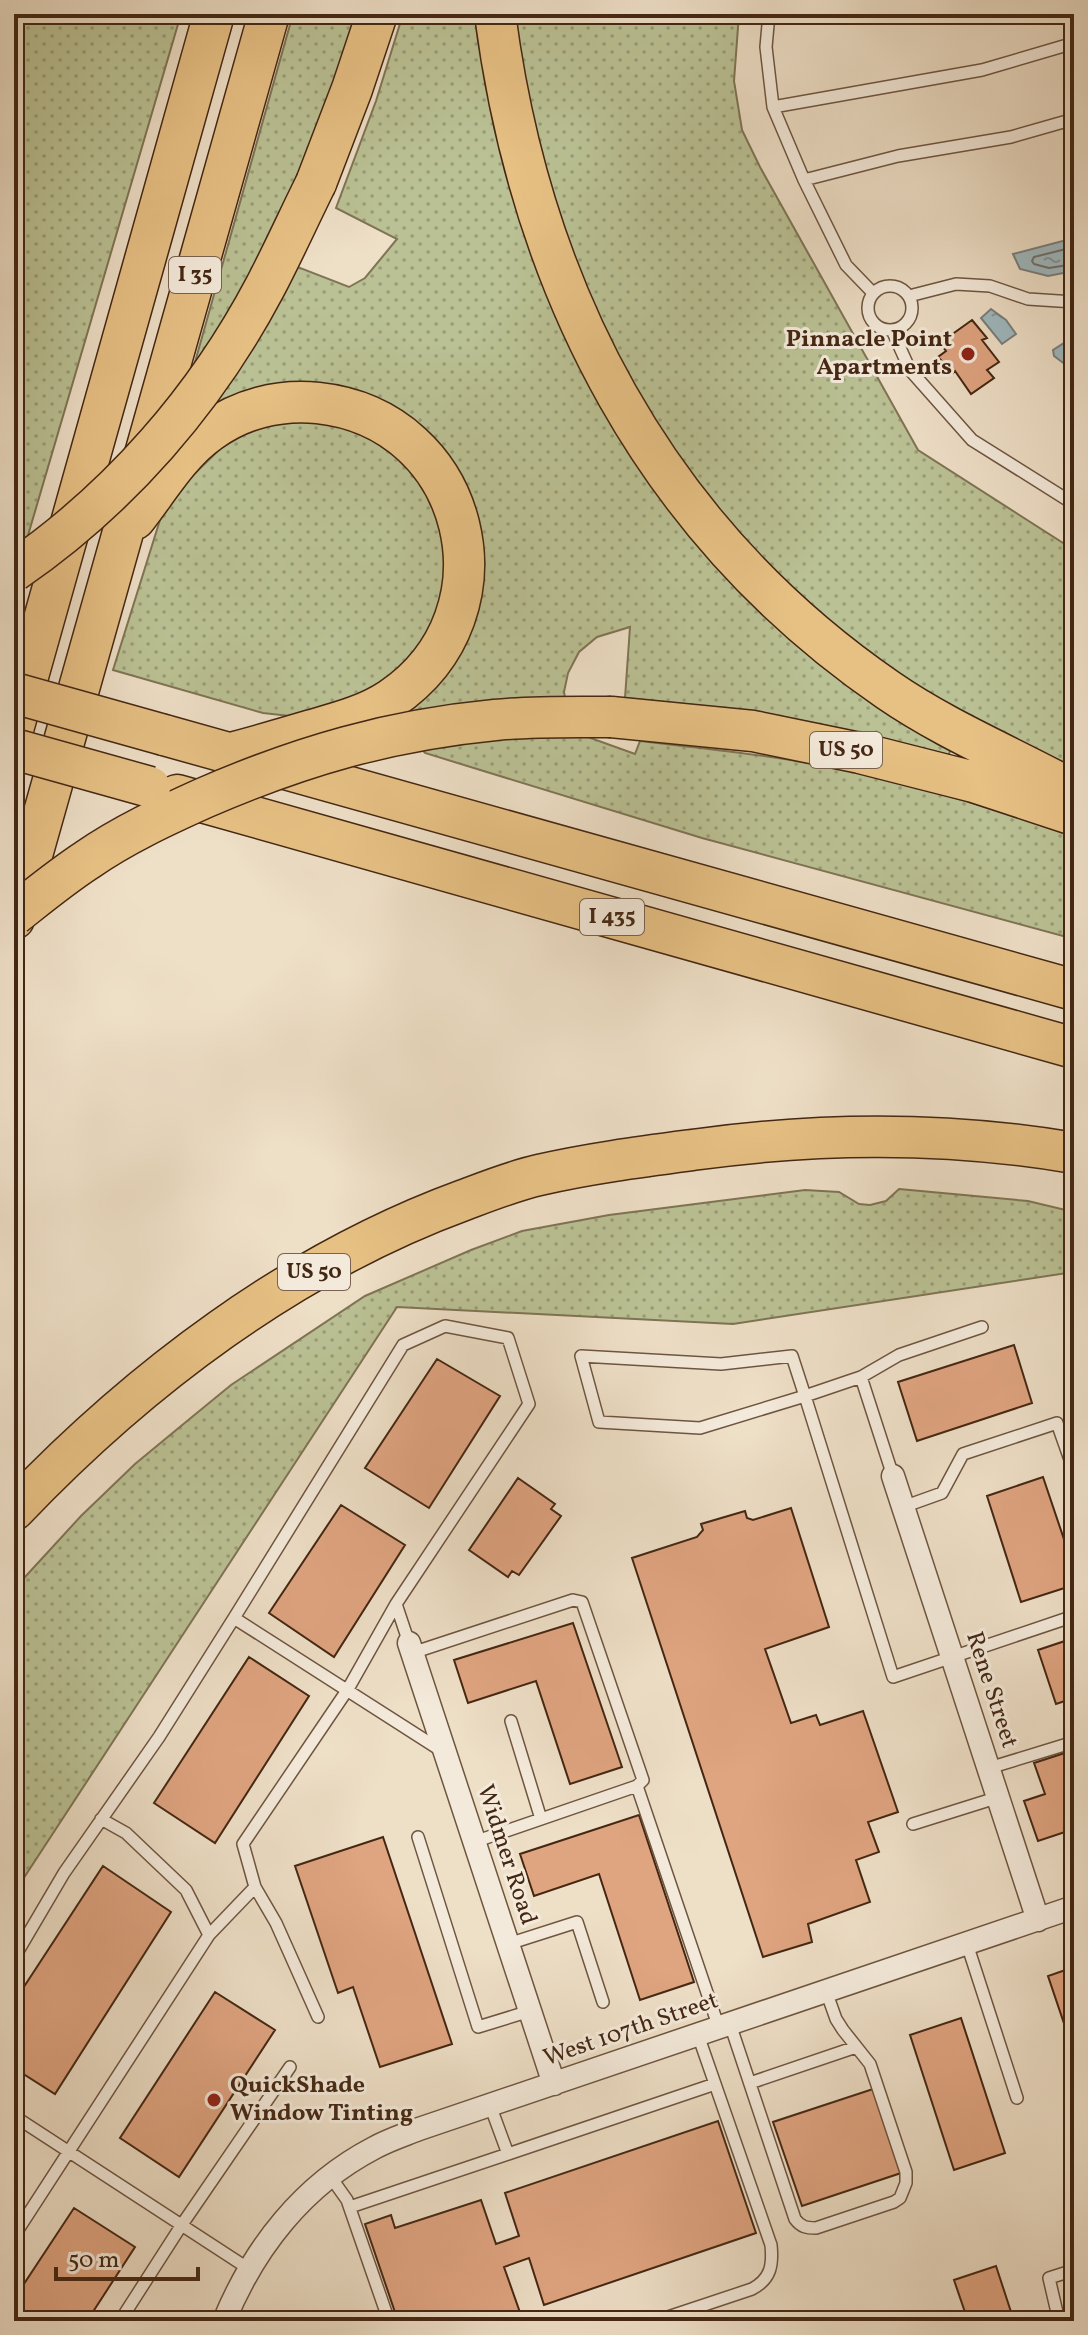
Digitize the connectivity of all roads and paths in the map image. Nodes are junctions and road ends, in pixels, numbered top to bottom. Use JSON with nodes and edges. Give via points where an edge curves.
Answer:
{"nodes":[{"id":1,"x":214,"y":14,"type":"edge"},
{"id":2,"x":269,"y":14,"type":"edge"},
{"id":3,"x":377,"y":14,"type":"edge"},
{"id":4,"x":495,"y":14,"type":"edge"},
{"id":5,"x":769,"y":14,"type":"edge"},
{"id":6,"x":1074,"y":43,"type":"edge"},
{"id":7,"x":773,"y":107,"type":"junction"},
{"id":8,"x":1074,"y":119,"type":"edge"},
{"id":9,"x":804,"y":180,"type":"junction"},
{"id":10,"x":873,"y":293,"type":"junction"},
{"id":11,"x":909,"y":296,"type":"junction"},
{"id":12,"x":1074,"y":302,"type":"edge"},
{"id":13,"x":892,"y":330,"type":"junction"},
{"id":14,"x":1074,"y":504,"type":"edge"},
{"id":15,"x":121,"y":537,"type":"junction"},
{"id":16,"x":14,"y":571,"type":"edge"},
{"id":17,"x":14,"y":693,"type":"edge"},
{"id":18,"x":14,"y":726,"type":"edge"},
{"id":19,"x":14,"y":749,"type":"edge"},
{"id":20,"x":231,"y":753,"type":"junction"},
{"id":21,"x":1074,"y":791,"type":"edge"},
{"id":22,"x":1074,"y":815,"type":"edge"},
{"id":23,"x":14,"y":917,"type":"edge"},
{"id":24,"x":1074,"y":990,"type":"edge"},
{"id":25,"x":1074,"y":1048,"type":"edge"},
{"id":26,"x":1074,"y":1153,"type":"edge"},
{"id":27,"x":982,"y":1327,"type":"dead end"},
{"id":28,"x":861,"y":1377,"type":"junction"},
{"id":29,"x":805,"y":1396,"type":"junction"},
{"id":30,"x":1074,"y":1471,"type":"edge"},
{"id":31,"x":893,"y":1476,"type":"joint"},
{"id":32,"x":903,"y":1507,"type":"junction"},
{"id":33,"x":14,"y":1510,"type":"edge"},
{"id":34,"x":396,"y":1604,"type":"junction"},
{"id":35,"x":1074,"y":1616,"type":"edge"},
{"id":36,"x":234,"y":1618,"type":"junction"},
{"id":37,"x":410,"y":1648,"type":"junction"},
{"id":38,"x":953,"y":1657,"type":"junction"},
{"id":39,"x":348,"y":1689,"type":"junction"},
{"id":40,"x":511,"y":1721,"type":"dead end"},
{"id":41,"x":1074,"y":1742,"type":"edge"},
{"id":42,"x":445,"y":1753,"type":"junction"},
{"id":43,"x":989,"y":1768,"type":"junction"},
{"id":44,"x":637,"y":1786,"type":"junction"},
{"id":45,"x":999,"y":1797,"type":"junction"},
{"id":46,"x":101,"y":1819,"type":"junction"},
{"id":47,"x":541,"y":1819,"type":"junction"},
{"id":48,"x":913,"y":1824,"type":"dead end"},
{"id":49,"x":418,"y":1837,"type":"dead end"},
{"id":50,"x":474,"y":1842,"type":"junction"},
{"id":51,"x":255,"y":1887,"type":"junction"},
{"id":52,"x":1074,"y":1907,"type":"edge"},
{"id":53,"x":1038,"y":1920,"type":"junction"},
{"id":54,"x":209,"y":1935,"type":"junction"},
{"id":55,"x":508,"y":1944,"type":"junction"},
{"id":56,"x":967,"y":1944,"type":"junction"},
{"id":57,"x":14,"y":1958,"type":"edge"},
{"id":58,"x":826,"y":1991,"type":"junction"},
{"id":59,"x":603,"y":2002,"type":"dead end"},
{"id":60,"x":530,"y":2011,"type":"junction"},
{"id":61,"x":318,"y":2017,"type":"dead end"},
{"id":62,"x":716,"y":2029,"type":"junction"},
{"id":63,"x":856,"y":2047,"type":"junction"},
{"id":64,"x":290,"y":2067,"type":"dead end"},
{"id":65,"x":750,"y":2083,"type":"junction"},
{"id":66,"x":554,"y":2084,"type":"junction"},
{"id":67,"x":715,"y":2084,"type":"junction"},
{"id":68,"x":1017,"y":2098,"type":"dead end"},
{"id":69,"x":490,"y":2105,"type":"junction"},
{"id":70,"x":14,"y":2116,"type":"edge"},
{"id":71,"x":68,"y":2152,"type":"junction"},
{"id":72,"x":508,"y":2154,"type":"junction"},
{"id":73,"x":330,"y":2176,"type":"junction"},
{"id":74,"x":350,"y":2207,"type":"junction"},
{"id":75,"x":181,"y":2226,"type":"junction"},
{"id":76,"x":14,"y":2236,"type":"edge"},
{"id":77,"x":249,"y":2269,"type":"junction"},
{"id":78,"x":1074,"y":2270,"type":"edge"},
{"id":79,"x":120,"y":2321,"type":"edge"},
{"id":80,"x":224,"y":2321,"type":"edge"},
{"id":81,"x":389,"y":2321,"type":"edge"},
{"id":82,"x":656,"y":2321,"type":"edge"},
{"id":83,"x":1059,"y":2321,"type":"edge"}],
"edges":[{"from":1,"to":18,"type":"highway","number":"I 35"},
{"from":2,"to":15,"type":"highway","number":"I 35"},
{"from":3,"to":16,"type":"highway","bridge":true,"via":[[316,183],[235,338],[168,432],[90,512]]},
{"from":4,"to":21,"type":"highway","via":[[528,177],[558,272],[605,376],[686,502],[758,583],[857,668],[937,721]]},
{"from":5,"to":7,"type":"lane","via":[[766,47]]},
{"from":6,"to":7,"type":"lane","via":[[982,70]]},
{"from":7,"to":9,"type":"lane"},
{"from":8,"to":9,"type":"lane"},
{"from":9,"to":10,"type":"lane","via":[[846,265]]},
{"from":10,"to":11,"type":"lane","via":[[886,285]]},
{"from":10,"to":13,"type":"lane","via":[[868,304],[872,321]]},
{"from":11,"to":12,"type":"lane","via":[[956,284]]},
{"from":11,"to":13,"type":"lane","via":[[910,317]]},
{"from":13,"to":14,"type":"lane","via":[[910,370],[972,440]]},
{"from":15,"to":20,"type":"highway","via":[[194,443],[247,412],[288,402],[333,405],[378,420],[418,450],[445,489],[461,532],[465,577],[451,630],[425,671],[391,699],[353,718]]},
{"from":15,"to":23,"type":"highway","number":"I 35"},
{"from":17,"to":20,"type":"highway","number":"I 435","bridge":true},
{"from":19,"to":25,"type":"highway","number":"I 435","bridge":true},
{"from":20,"to":24,"type":"highway","number":"I 435"},
{"from":22,"to":23,"type":"highway","number":"US 50","bridge":true,"via":[[974,782],[753,731],[611,717],[498,719],[352,744],[239,783],[89,858]]},
{"from":26,"to":33,"type":"highway","number":"US 50","via":[[921,1136],[809,1137],[676,1152],[537,1176],[491,1190],[388,1232],[285,1288],[140,1392]]},
{"from":27,"to":28,"type":"lane","via":[[899,1355]]},
{"from":28,"to":29,"type":"lane"},
{"from":28,"to":31,"type":"lane"},
{"from":29,"to":29,"type":"lane","via":[[792,1356],[721,1364],[581,1356],[599,1422],[700,1428]]},
{"from":29,"to":38,"type":"lane","via":[[893,1677]]},
{"from":30,"to":32,"type":"lane","via":[[1057,1423],[963,1454],[942,1493]]},
{"from":31,"to":32,"type":"street","name":"Rene Street"},
{"from":32,"to":38,"type":"street","name":"Rene Street"},
{"from":34,"to":36,"type":"lane","via":[[529,1404],[508,1338],[445,1326],[403,1345]]},
{"from":34,"to":37,"type":"lane"},
{"from":34,"to":39,"type":"lane"},
{"from":35,"to":38,"type":"lane"},
{"from":36,"to":39,"type":"lane"},
{"from":36,"to":46,"type":"lane"},
{"from":37,"to":42,"type":"street","name":"Widmer Road"},
{"from":37,"to":44,"type":"lane","via":[[573,1600],[582,1602],[643,1780]]},
{"from":38,"to":43,"type":"street","name":"Rene Street"},
{"from":39,"to":42,"type":"lane"},
{"from":39,"to":51,"type":"lane","via":[[243,1844]]},
{"from":40,"to":47,"type":"lane"},
{"from":41,"to":43,"type":"lane"},
{"from":42,"to":50,"type":"street","name":"Widmer Road"},
{"from":43,"to":45,"type":"street","name":"Rene Street"},
{"from":44,"to":47,"type":"lane"},
{"from":44,"to":62,"type":"lane"},
{"from":45,"to":48,"type":"lane"},
{"from":45,"to":53,"type":"street","name":"Rene Street"},
{"from":46,"to":54,"type":"lane","via":[[126,1833],[186,1890]]},
{"from":46,"to":57,"type":"lane"},
{"from":47,"to":50,"type":"lane"},
{"from":49,"to":60,"type":"lane","via":[[478,2027]]},
{"from":50,"to":55,"type":"street","name":"Widmer Road"},
{"from":51,"to":54,"type":"lane"},
{"from":51,"to":61,"type":"lane"},
{"from":52,"to":53,"type":"street","name":"West 107th Street"},
{"from":53,"to":56,"type":"street","name":"West 107th Street"},
{"from":54,"to":71,"type":"lane"},
{"from":55,"to":59,"type":"lane","via":[[577,1922]]},
{"from":55,"to":60,"type":"street","name":"Widmer Road"},
{"from":56,"to":58,"type":"street","name":"West 107th Street"},
{"from":56,"to":68,"type":"lane"},
{"from":58,"to":62,"type":"street","name":"West 107th Street"},
{"from":58,"to":63,"type":"lane","via":[[836,2019]]},
{"from":60,"to":66,"type":"street","name":"Widmer Road"},
{"from":62,"to":65,"type":"lane"},
{"from":62,"to":66,"type":"street","name":"West 107th Street"},
{"from":62,"to":67,"type":"lane"},
{"from":63,"to":65,"type":"lane"},
{"from":63,"to":65,"type":"lane","via":[[870,2064],[906,2172],[904,2191],[894,2202],[816,2228],[799,2225]]},
{"from":64,"to":75,"type":"lane"},
{"from":66,"to":69,"type":"street","name":"West 107th Street"},
{"from":67,"to":72,"type":"lane"},
{"from":67,"to":82,"type":"lane","via":[[773,2261],[763,2283],[752,2289]]},
{"from":69,"to":72,"type":"lane"},
{"from":69,"to":73,"type":"street","name":"West 107th Street","via":[[375,2147]]},
{"from":70,"to":71,"type":"lane"},
{"from":71,"to":75,"type":"lane"},
{"from":71,"to":76,"type":"lane"},
{"from":72,"to":74,"type":"lane"},
{"from":73,"to":74,"type":"lane"},
{"from":73,"to":77,"type":"street","name":"West 107th Street","via":[[277,2227]]},
{"from":74,"to":81,"type":"lane"},
{"from":75,"to":77,"type":"lane"},
{"from":75,"to":79,"type":"lane"},
{"from":77,"to":80,"type":"street","name":"West 107th Street"},
{"from":78,"to":83,"type":"lane","via":[[1049,2278]]}]}
